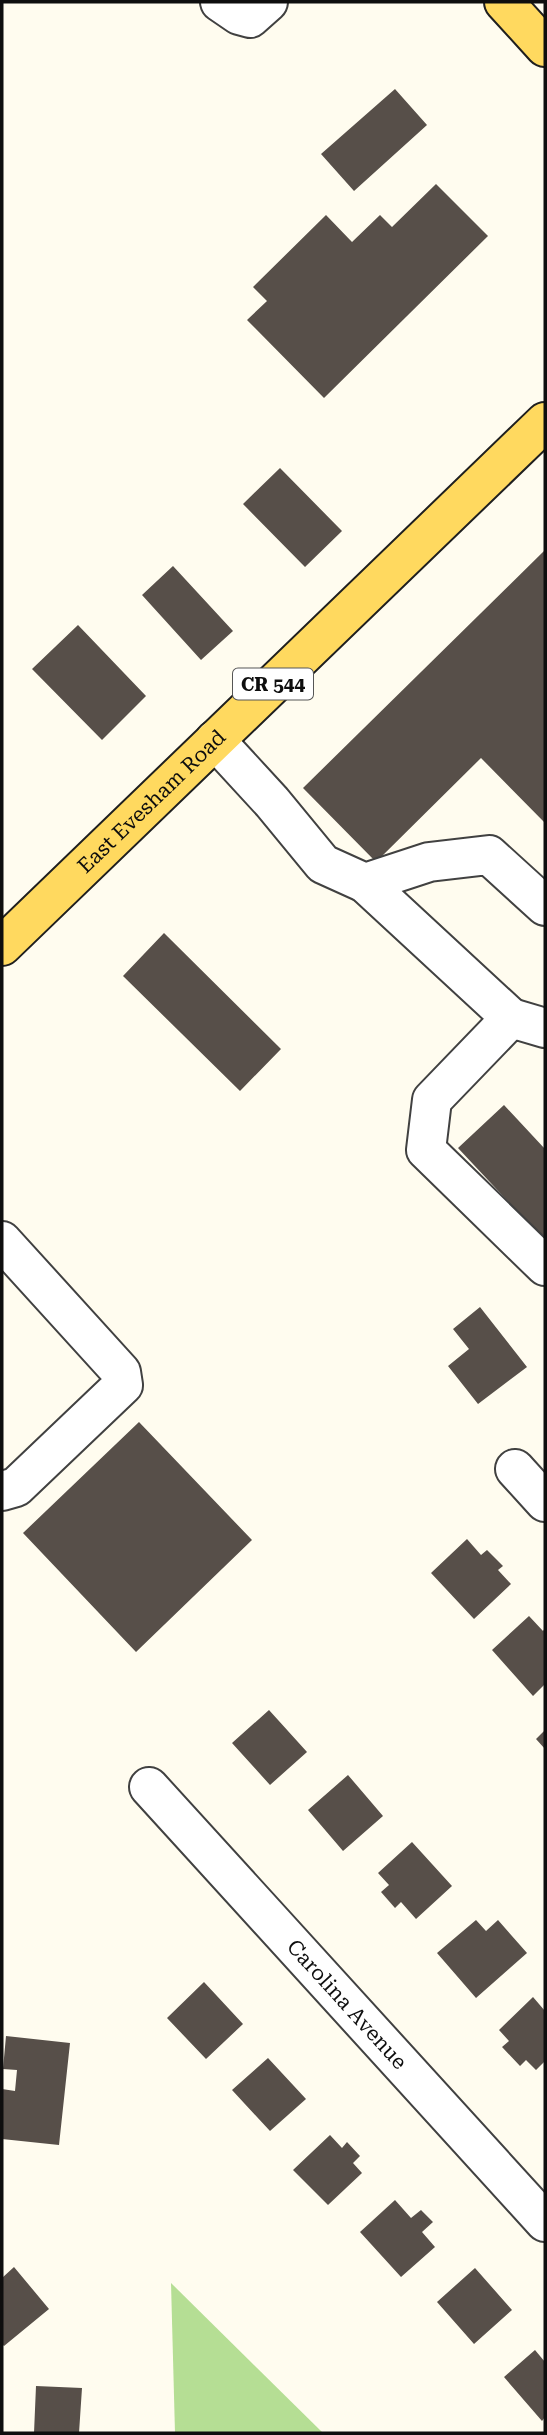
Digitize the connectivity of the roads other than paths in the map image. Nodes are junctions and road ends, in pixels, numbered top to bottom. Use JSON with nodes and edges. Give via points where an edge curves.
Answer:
{"nodes":[{"id":1,"x":268,"y":2,"type":"edge"},
{"id":2,"x":504,"y":2,"type":"edge"},
{"id":3,"x":223,"y":4,"type":"edge"},
{"id":4,"x":545,"y":47,"type":"edge"},
{"id":5,"x":545,"y":422,"type":"edge"},
{"id":6,"x":215,"y":740,"type":"junction"},
{"id":7,"x":365,"y":883,"type":"junction"},
{"id":8,"x":545,"y":906,"type":"edge"},
{"id":9,"x":2,"y":946,"type":"edge"},
{"id":10,"x":528,"y":1023,"type":"edge"},
{"id":11,"x":2,"y":1241,"type":"edge"},
{"id":12,"x":545,"y":1266,"type":"edge"},
{"id":13,"x":515,"y":1469,"type":"dead end"},
{"id":14,"x":2,"y":1491,"type":"edge"},
{"id":15,"x":545,"y":1502,"type":"edge"},
{"id":16,"x":149,"y":1787,"type":"dead end"},
{"id":17,"x":538,"y":2200,"type":"edge"}],
"edges":[{"from":1,"to":3,"type":"street","via":[[250,18]]},
{"from":2,"to":4,"type":"main road"},
{"from":5,"to":6,"type":"main road","name":"East Evesham Road","number":"CR 544"},
{"from":6,"to":7,"type":"street","via":[[323,864]]},
{"from":6,"to":9,"type":"main road","name":"East Evesham Road","number":"CR 544"},
{"from":7,"to":8,"type":"street","via":[[429,862],[489,855]]},
{"from":7,"to":10,"type":"street"},
{"from":10,"to":12,"type":"street","via":[[432,1100],[426,1150]]},
{"from":11,"to":14,"type":"street","via":[[121,1372],[123,1385],[16,1487]]},
{"from":13,"to":15,"type":"street"},
{"from":16,"to":17,"type":"street","name":"Carolina Avenue"}]}
